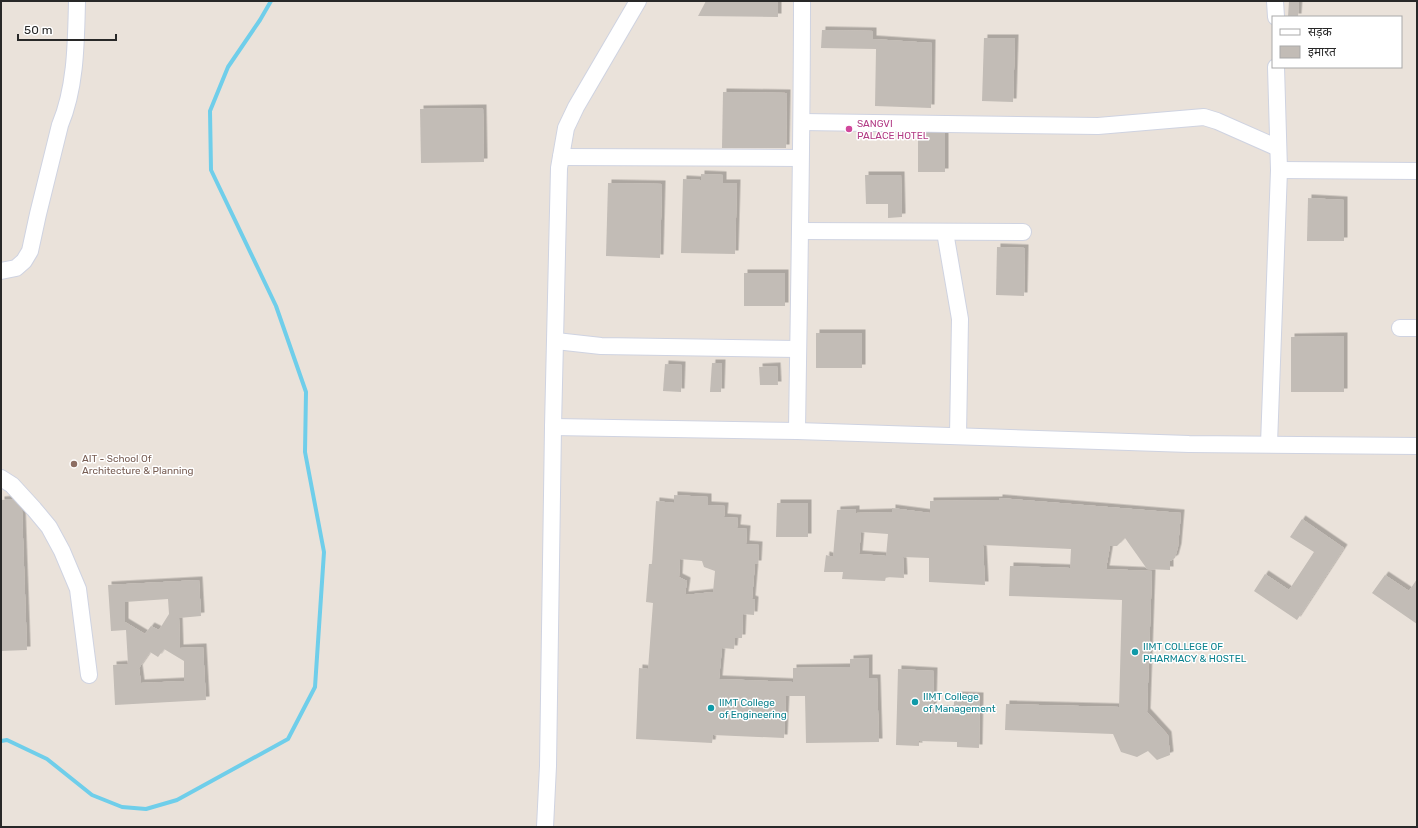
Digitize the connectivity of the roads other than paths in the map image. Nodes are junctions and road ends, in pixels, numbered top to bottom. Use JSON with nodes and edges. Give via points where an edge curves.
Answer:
{"nodes":[{"id":1,"x":77,"y":1,"type":"edge"},
{"id":2,"x":638,"y":1,"type":"edge"},
{"id":3,"x":802,"y":1,"type":"edge"},
{"id":4,"x":1276,"y":1,"type":"edge"},
{"id":5,"x":1276,"y":16,"type":"edge"},
{"id":6,"x":1276,"y":68,"type":"edge"},
{"id":7,"x":802,"y":122,"type":"junction"},
{"id":8,"x":1278,"y":148,"type":"junction"},
{"id":9,"x":561,"y":157,"type":"junction"},
{"id":10,"x":800,"y":158,"type":"junction"},
{"id":11,"x":1279,"y":170,"type":"junction"},
{"id":12,"x":1417,"y":171,"type":"edge"},
{"id":13,"x":800,"y":231,"type":"junction"},
{"id":14,"x":945,"y":232,"type":"junction"},
{"id":15,"x":1023,"y":232,"type":"dead end"},
{"id":16,"x":1,"y":271,"type":"edge"},
{"id":17,"x":1400,"y":328,"type":"dead end"},
{"id":18,"x":1417,"y":328,"type":"edge"},
{"id":19,"x":556,"y":341,"type":"junction"},
{"id":20,"x":798,"y":350,"type":"junction"},
{"id":21,"x":553,"y":427,"type":"junction"},
{"id":22,"x":797,"y":431,"type":"junction"},
{"id":23,"x":958,"y":435,"type":"junction"},
{"id":24,"x":1270,"y":444,"type":"junction"},
{"id":25,"x":1417,"y":446,"type":"edge"},
{"id":26,"x":1,"y":478,"type":"edge"},
{"id":27,"x":89,"y":675,"type":"dead end"},
{"id":28,"x":545,"y":827,"type":"edge"}],
"edges":[{"from":1,"to":16,"type":"street","via":[[75,60],[65,112],[30,251],[16,268]]},
{"from":2,"to":9,"type":"street","via":[[576,107],[566,128]]},
{"from":3,"to":7,"type":"street"},
{"from":4,"to":5,"type":"street"},
{"from":6,"to":8,"type":"street"},
{"from":7,"to":8,"type":"street","via":[[1098,126],[1204,117]]},
{"from":7,"to":10,"type":"street"},
{"from":8,"to":11,"type":"street"},
{"from":9,"to":10,"type":"street"},
{"from":9,"to":19,"type":"street"},
{"from":10,"to":13,"type":"street"},
{"from":11,"to":12,"type":"street"},
{"from":11,"to":24,"type":"street"},
{"from":13,"to":14,"type":"street"},
{"from":13,"to":20,"type":"street"},
{"from":14,"to":15,"type":"street"},
{"from":14,"to":23,"type":"street","via":[[960,319]]},
{"from":17,"to":18,"type":"street"},
{"from":19,"to":20,"type":"street","via":[[601,346]]},
{"from":19,"to":21,"type":"street"},
{"from":20,"to":22,"type":"street"},
{"from":21,"to":22,"type":"street"},
{"from":21,"to":28,"type":"street"},
{"from":22,"to":23,"type":"street"},
{"from":23,"to":24,"type":"street","via":[[1189,444]]},
{"from":24,"to":25,"type":"street"},
{"from":26,"to":27,"type":"street","via":[[12,485],[49,527],[62,552],[78,589]]}]}
